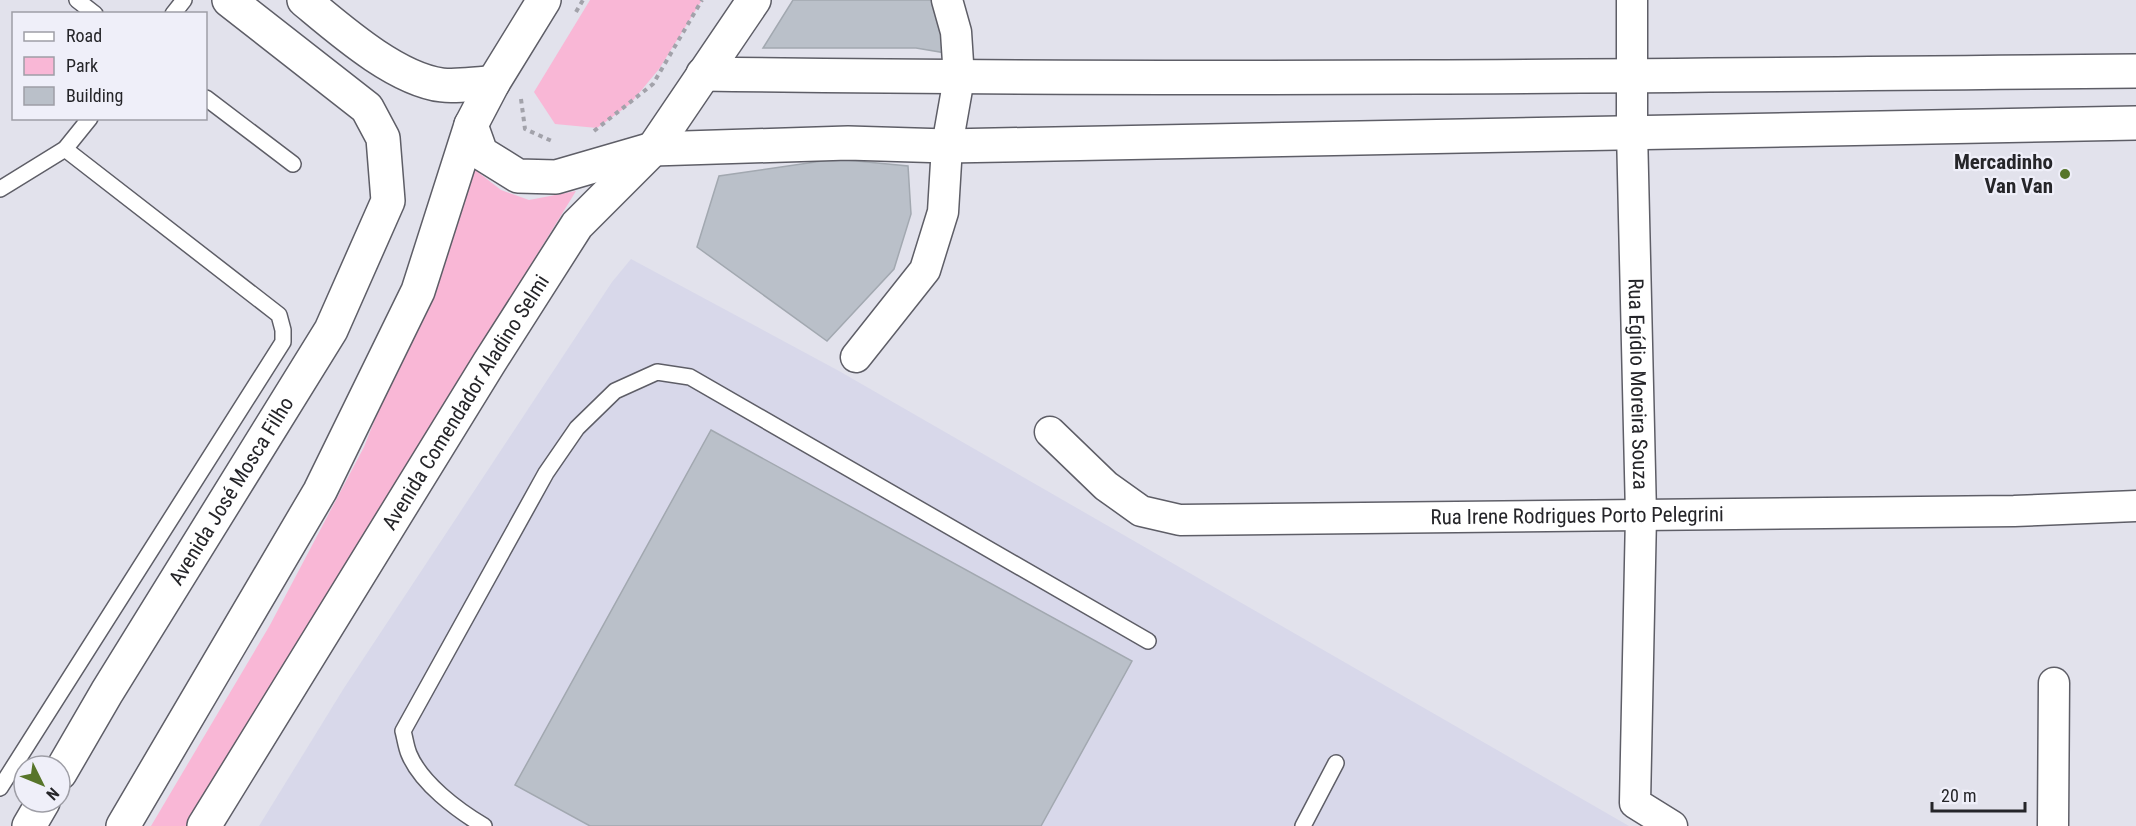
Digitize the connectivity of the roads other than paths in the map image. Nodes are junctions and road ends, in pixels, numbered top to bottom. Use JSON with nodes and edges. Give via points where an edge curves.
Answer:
{"nodes":[{"id":1,"x":77,"y":0,"type":"edge"},
{"id":2,"x":184,"y":0,"type":"edge"},
{"id":3,"x":229,"y":0,"type":"edge"},
{"id":4,"x":304,"y":0,"type":"edge"},
{"id":5,"x":544,"y":0,"type":"edge"},
{"id":6,"x":754,"y":0,"type":"edge"},
{"id":7,"x":947,"y":0,"type":"edge"},
{"id":8,"x":1632,"y":0,"type":"edge"},
{"id":9,"x":92,"y":12,"type":"edge"},
{"id":10,"x":175,"y":12,"type":"edge"},
{"id":11,"x":2136,"y":71,"type":"edge"},
{"id":12,"x":704,"y":74,"type":"junction"},
{"id":13,"x":1634,"y":76,"type":"junction"},
{"id":14,"x":959,"y":78,"type":"junction"},
{"id":15,"x":507,"y":90,"type":"junction"},
{"id":16,"x":207,"y":99,"type":"edge"},
{"id":17,"x":88,"y":120,"type":"edge"},
{"id":18,"x":2136,"y":123,"type":"edge"},
{"id":19,"x":471,"y":125,"type":"junction"},
{"id":20,"x":1632,"y":131,"type":"junction"},
{"id":21,"x":947,"y":146,"type":"junction"},
{"id":22,"x":66,"y":149,"type":"junction"},
{"id":23,"x":653,"y":149,"type":"junction"},
{"id":24,"x":293,"y":164,"type":"dead end"},
{"id":25,"x":0,"y":189,"type":"edge"},
{"id":26,"x":856,"y":357,"type":"dead end"},
{"id":27,"x":1050,"y":432,"type":"dead end"},
{"id":28,"x":2136,"y":506,"type":"edge"},
{"id":29,"x":1641,"y":515,"type":"junction"},
{"id":30,"x":1148,"y":641,"type":"dead end"},
{"id":31,"x":2054,"y":683,"type":"dead end"},
{"id":32,"x":71,"y":754,"type":"edge"},
{"id":33,"x":1335,"y":763,"type":"dead end"},
{"id":34,"x":0,"y":788,"type":"edge"},
{"id":35,"x":123,"y":826,"type":"edge"},
{"id":36,"x":204,"y":826,"type":"edge"},
{"id":37,"x":483,"y":826,"type":"edge"},
{"id":38,"x":1303,"y":826,"type":"edge"},
{"id":39,"x":1672,"y":826,"type":"edge"},
{"id":40,"x":2053,"y":826,"type":"edge"}],
"edges":[{"from":1,"to":9,"type":"lane"},
{"from":2,"to":10,"type":"lane"},
{"from":3,"to":32,"type":"main road","name":"Avenida José Mosca Filho","via":[[367,108],[383,138],[388,201],[331,330]]},
{"from":4,"to":15,"type":"main road","via":[[351,39],[412,77],[442,85]]},
{"from":5,"to":15,"type":"main road"},
{"from":6,"to":12,"type":"main road","name":"Avenida Comendador Aladino Selmi"},
{"from":7,"to":14,"type":"street","via":[[956,32]]},
{"from":8,"to":13,"type":"street","name":"Rua Egídio Moreira Souza"},
{"from":11,"to":13,"type":"main road"},
{"from":12,"to":14,"type":"main road"},
{"from":12,"to":23,"type":"main road","name":"Avenida Comendador Aladino Selmi"},
{"from":13,"to":14,"type":"main road"},
{"from":13,"to":20,"type":"street","name":"Rua Egídio Moreira Souza"},
{"from":14,"to":21,"type":"street"},
{"from":15,"to":19,"type":"main road"},
{"from":16,"to":24,"type":"lane"},
{"from":17,"to":22,"type":"lane"},
{"from":18,"to":20,"type":"main road"},
{"from":19,"to":23,"type":"main road","via":[[481,153],[518,176],[556,177]]},
{"from":19,"to":35,"type":"main road","via":[[418,291],[320,491]]},
{"from":20,"to":21,"type":"main road"},
{"from":20,"to":29,"type":"street","name":"Rua Egídio Moreira Souza"},
{"from":21,"to":23,"type":"main road","via":[[848,143]]},
{"from":21,"to":26,"type":"street","via":[[943,212],[925,270]]},
{"from":22,"to":25,"type":"lane"},
{"from":22,"to":34,"type":"lane","via":[[279,315],[283,342]]},
{"from":23,"to":36,"type":"main road","name":"Avenida Comendador Aladino Selmi","via":[[577,225]]},
{"from":27,"to":29,"type":"street","name":"Rua Irene Rodrigues Porto Pelegrini","via":[[1106,486],[1142,511],[1180,520]]},
{"from":28,"to":29,"type":"street","name":"Rua Irene Rodrigues Porto Pelegrini"},
{"from":29,"to":39,"type":"street","name":"Rua Egídio Moreira Souza","via":[[1635,804]]},
{"from":30,"to":37,"type":"lane","via":[[690,377],[657,372],[615,391],[577,428],[546,473],[403,731],[409,754],[424,777],[460,812]]},
{"from":31,"to":40,"type":"street"},
{"from":33,"to":38,"type":"lane"}]}
